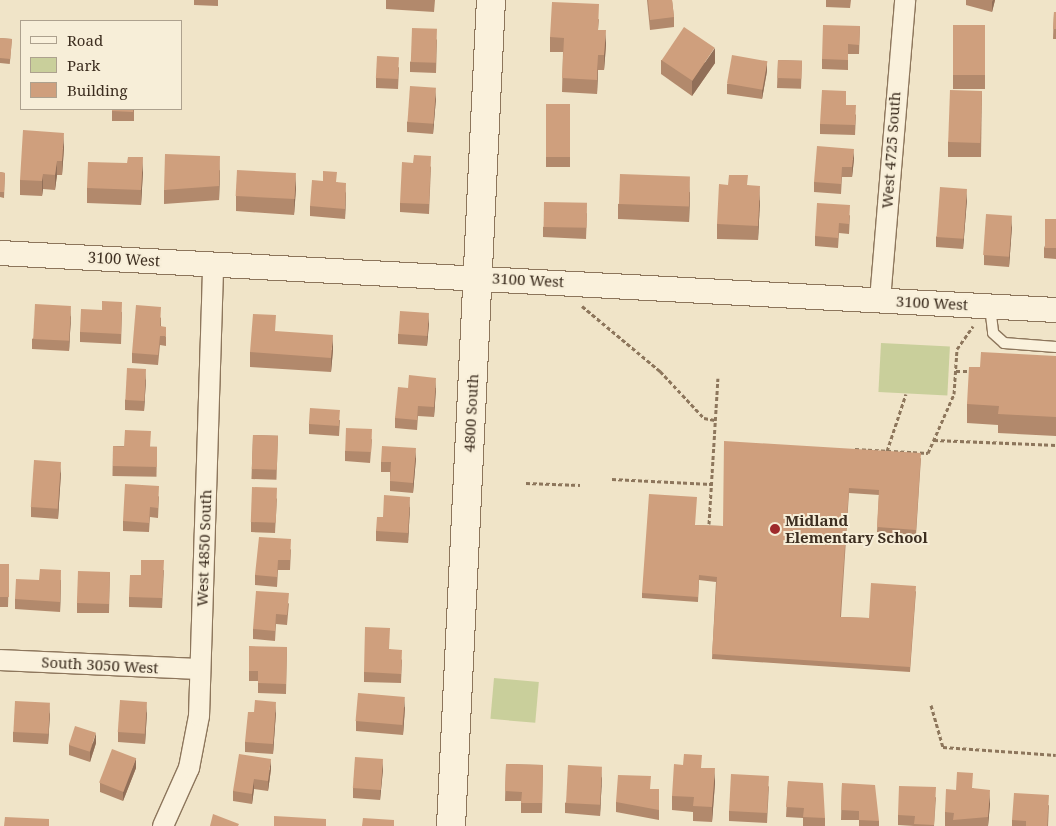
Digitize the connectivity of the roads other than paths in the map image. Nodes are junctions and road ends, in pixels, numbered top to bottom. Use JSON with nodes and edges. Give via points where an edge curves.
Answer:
{"nodes":[{"id":1,"x":491,"y":0,"type":"edge"},
{"id":2,"x":905,"y":0,"type":"edge"},
{"id":3,"x":0,"y":253,"type":"edge"},
{"id":4,"x":212,"y":264,"type":"junction"},
{"id":5,"x":478,"y":277,"type":"junction"},
{"id":6,"x":880,"y":300,"type":"junction"},
{"id":7,"x":1056,"y":310,"type":"edge"},
{"id":8,"x":983,"y":315,"type":"junction"},
{"id":9,"x":1056,"y":347,"type":"edge"},
{"id":10,"x":0,"y":660,"type":"edge"},
{"id":11,"x":200,"y":669,"type":"junction"},
{"id":12,"x":163,"y":826,"type":"edge"},
{"id":13,"x":451,"y":826,"type":"edge"}],
"edges":[{"from":1,"to":5,"type":"main road","name":"4800 South"},
{"from":2,"to":6,"type":"street","name":"West 4725 South"},
{"from":3,"to":4,"type":"street","name":"3100 West"},
{"from":4,"to":5,"type":"street","name":"3100 West"},
{"from":4,"to":11,"type":"street","name":"West 4850 South"},
{"from":5,"to":6,"type":"street","name":"3100 West"},
{"from":5,"to":13,"type":"main road","name":"4800 South"},
{"from":6,"to":8,"type":"street","name":"3100 West"},
{"from":7,"to":8,"type":"street","name":"3100 West"},
{"from":8,"to":9,"type":"lane","via":[[1004,343]]},
{"from":10,"to":11,"type":"street","name":"South 3050 West"},
{"from":11,"to":12,"type":"street","name":"West 4850 South","via":[[198,716],[189,768]]}]}
